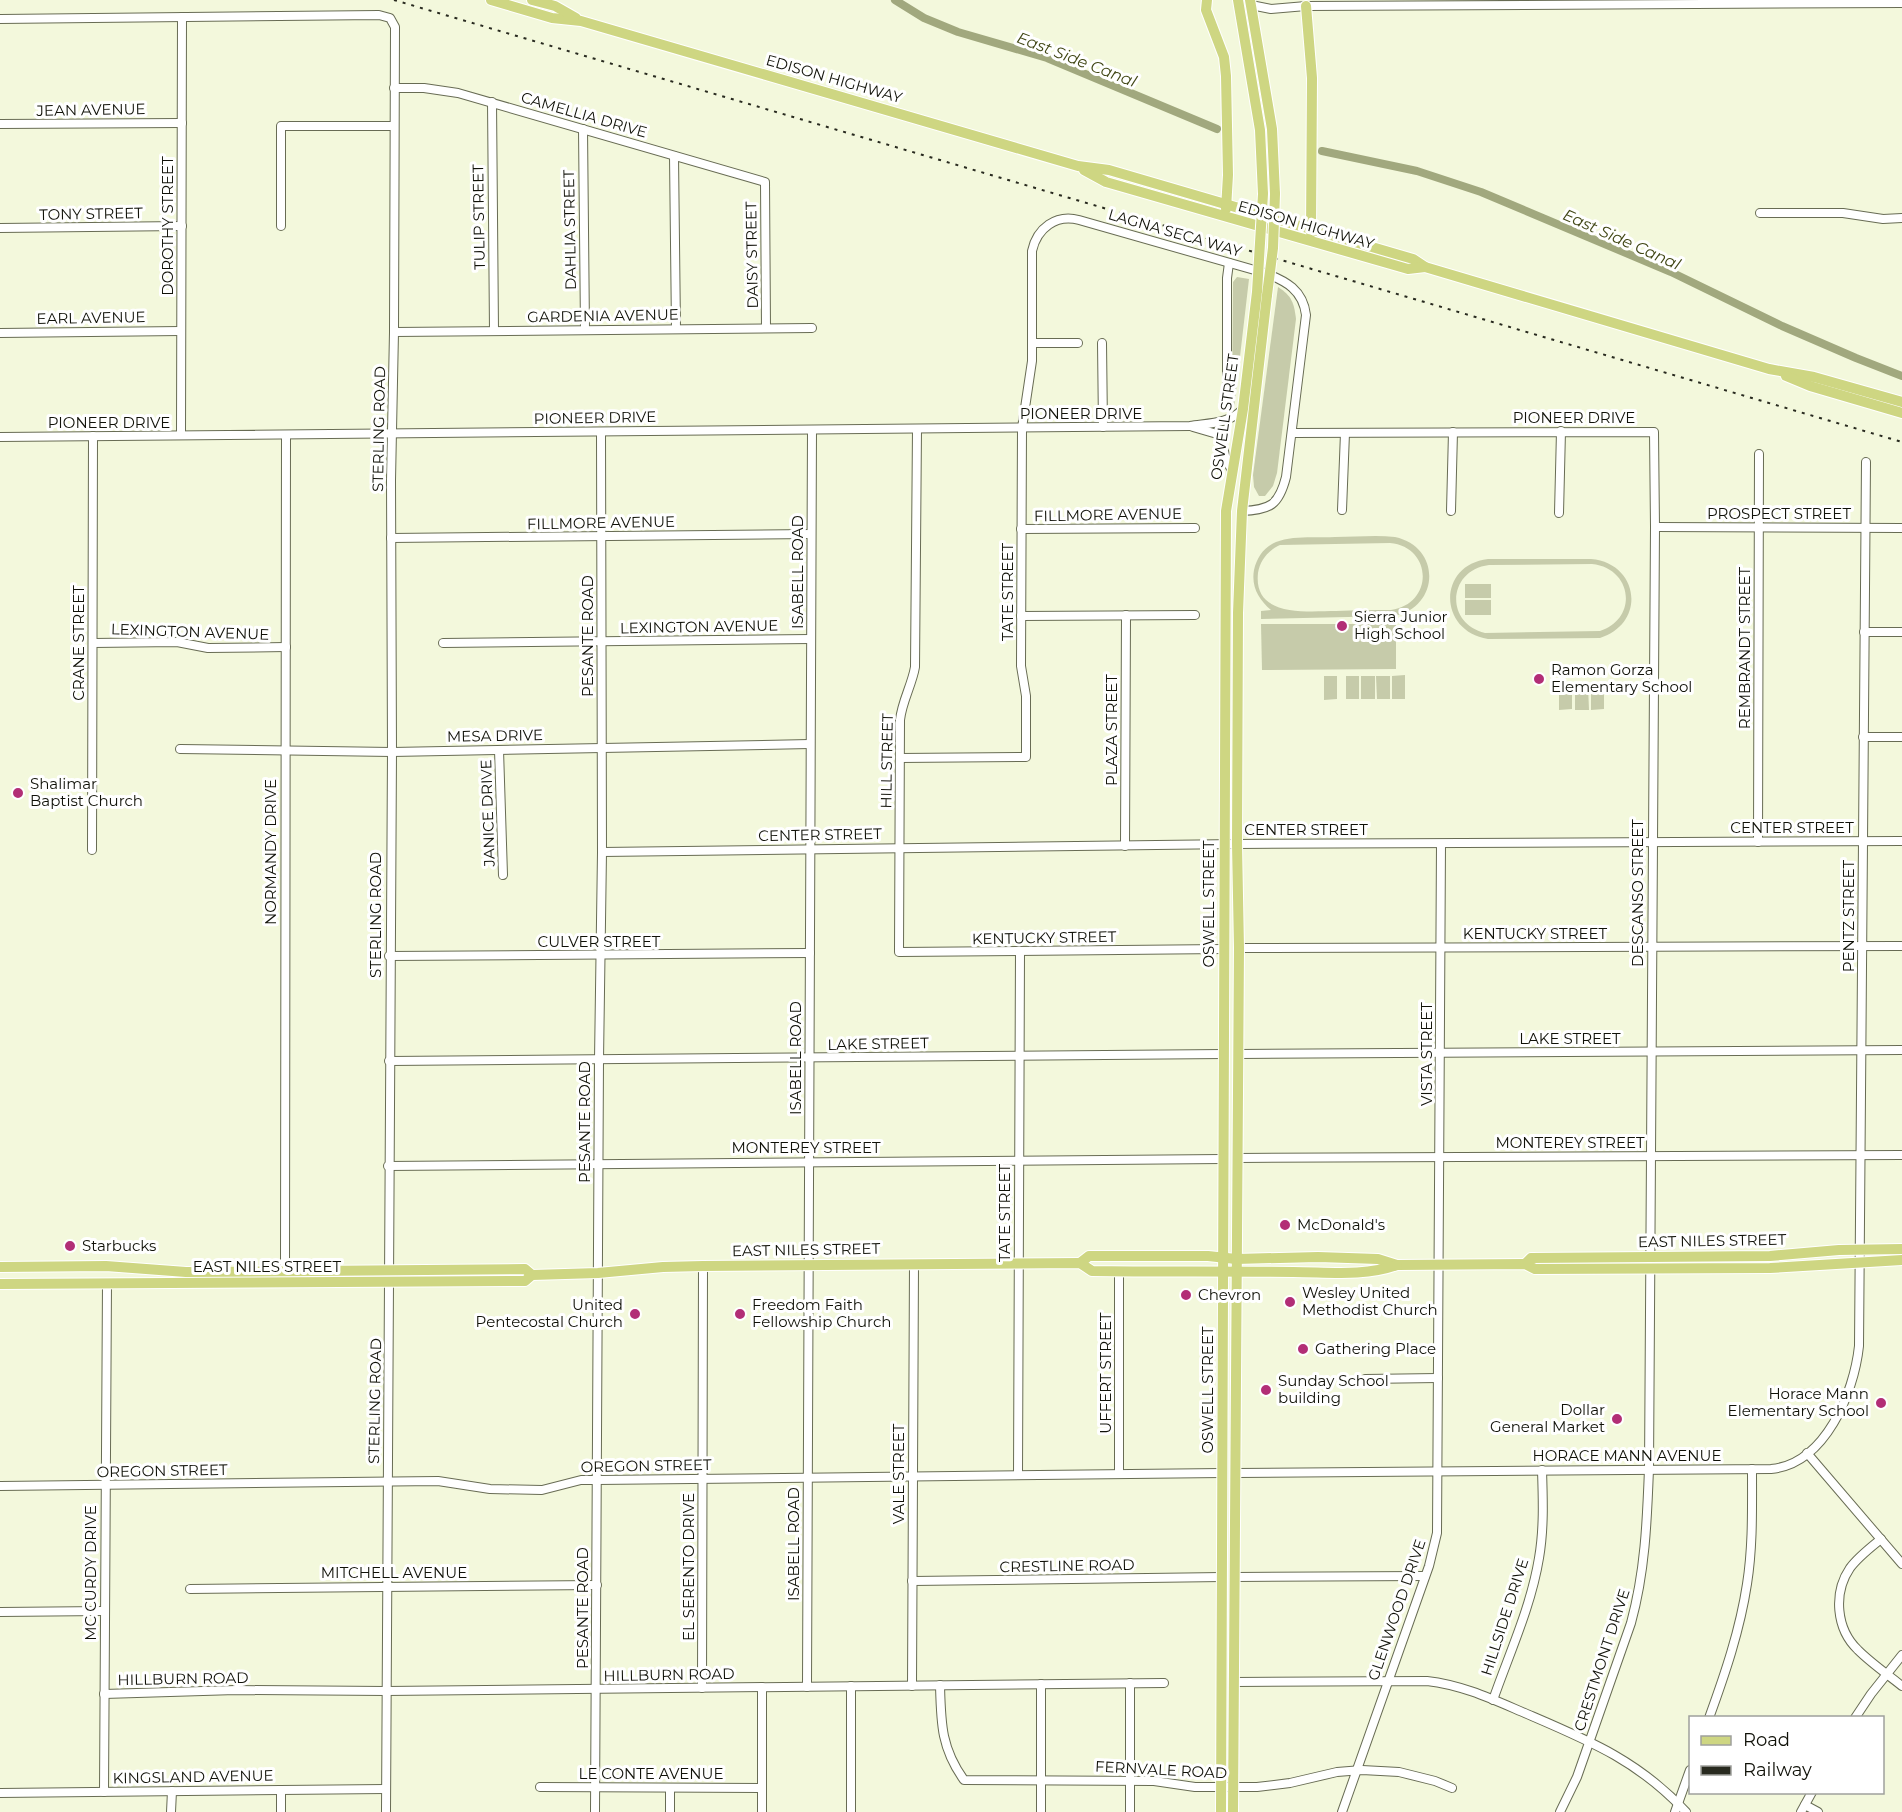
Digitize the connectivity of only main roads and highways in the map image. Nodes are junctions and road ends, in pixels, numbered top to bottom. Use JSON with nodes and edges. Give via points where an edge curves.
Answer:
{"nodes":[{"id":1,"x":491,"y":0,"type":"edge"},
{"id":2,"x":532,"y":0,"type":"edge"},
{"id":3,"x":1207,"y":0,"type":"edge"},
{"id":4,"x":1238,"y":0,"type":"edge"},
{"id":5,"x":1250,"y":2,"type":"edge"},
{"id":6,"x":1306,"y":6,"type":"road end"},
{"id":7,"x":581,"y":21,"type":"junction"},
{"id":8,"x":1078,"y":166,"type":"junction"},
{"id":9,"x":1227,"y":204,"type":"junction"},
{"id":10,"x":1223,"y":216,"type":"junction"},
{"id":11,"x":1312,"y":229,"type":"junction"},
{"id":12,"x":1308,"y":241,"type":"junction"},
{"id":13,"x":1425,"y":267,"type":"junction"},
{"id":14,"x":1262,"y":293,"type":"junction"},
{"id":15,"x":1769,"y":369,"type":"junction"},
{"id":16,"x":1902,"y":402,"type":"edge"},
{"id":17,"x":1902,"y":413,"type":"edge"},
{"id":18,"x":1902,"y":1249,"type":"edge"},
{"id":19,"x":1223,"y":1258,"type":"junction"},
{"id":20,"x":1236,"y":1259,"type":"junction"},
{"id":21,"x":1902,"y":1260,"type":"edge"},
{"id":22,"x":1080,"y":1263,"type":"junction"},
{"id":23,"x":1650,"y":1263,"type":"junction"},
{"id":24,"x":1397,"y":1264,"type":"junction"},
{"id":25,"x":0,"y":1267,"type":"edge"},
{"id":26,"x":285,"y":1270,"type":"junction"},
{"id":27,"x":179,"y":1271,"type":"junction"},
{"id":28,"x":1223,"y":1272,"type":"junction"},
{"id":29,"x":1236,"y":1272,"type":"junction"},
{"id":30,"x":532,"y":1275,"type":"junction"},
{"id":31,"x":220,"y":1282,"type":"junction"},
{"id":32,"x":106,"y":1283,"type":"junction"},
{"id":33,"x":0,"y":1284,"type":"edge"},
{"id":34,"x":1222,"y":1394,"type":"junction"},
{"id":35,"x":1222,"y":1473,"type":"junction"},
{"id":36,"x":1237,"y":1473,"type":"junction"},
{"id":37,"x":1235,"y":1551,"type":"junction"},
{"id":38,"x":1221,"y":1812,"type":"edge"},
{"id":39,"x":1233,"y":1812,"type":"edge"}],
"edges":[{"from":1,"to":7,"type":"main road","name":"EDISON HIGHWAY","via":[[552,18]]},
{"from":2,"to":7,"type":"main road","name":"EDISON HIGHWAY","via":[[555,6]]},
{"from":3,"to":9,"type":"main road","via":[[1206,10],[1224,57],[1226,76]]},
{"from":4,"to":14,"type":"main road","name":"OSWELL STREET","bridge":true,"via":[[1260,130]]},
{"from":5,"to":14,"type":"main road","name":"OSWELL STREET","bridge":true,"via":[[1272,129],[1275,194],[1273,248]]},
{"from":6,"to":11,"type":"main road","via":[[1312,78]]},
{"from":7,"to":8,"type":"main road","name":"EDISON HIGHWAY"},
{"from":8,"to":9,"type":"main road","name":"EDISON HIGHWAY","via":[[1109,170]]},
{"from":8,"to":10,"type":"main road","name":"EDISON HIGHWAY","via":[[1106,182]]},
{"from":9,"to":10,"type":"main road"},
{"from":9,"to":11,"type":"main road","name":"EDISON HIGHWAY"},
{"from":10,"to":12,"type":"main road","name":"EDISON HIGHWAY"},
{"from":11,"to":12,"type":"main road"},
{"from":11,"to":13,"type":"main road","name":"EDISON HIGHWAY","via":[[1413,259]]},
{"from":12,"to":13,"type":"main road","name":"EDISON HIGHWAY","via":[[1408,269]]},
{"from":13,"to":15,"type":"main road","name":"EDISON HIGHWAY"},
{"from":14,"to":19,"type":"main road","name":"OSWELL STREET","via":[[1226,511]]},
{"from":14,"to":20,"type":"main road","name":"OSWELL STREET","via":[[1242,511],[1238,613]]},
{"from":15,"to":16,"type":"main road","name":"EDISON HIGHWAY","via":[[1814,377]]},
{"from":15,"to":17,"type":"main road","name":"EDISON HIGHWAY","via":[[1810,386]]},
{"from":18,"to":23,"type":"main road","name":"EAST NILES STREET"},
{"from":19,"to":20,"type":"main road","name":"EAST NILES STREET"},
{"from":19,"to":22,"type":"main road","name":"EAST NILES STREET","via":[[1089,1256]]},
{"from":19,"to":28,"type":"main road","name":"OSWELL STREET"},
{"from":20,"to":24,"type":"main road","name":"EAST NILES STREET","via":[[1312,1257]]},
{"from":20,"to":29,"type":"main road","name":"OSWELL STREET"},
{"from":21,"to":23,"type":"main road","name":"EAST NILES STREET","via":[[1770,1268]]},
{"from":22,"to":28,"type":"main road","name":"EAST NILES STREET","via":[[1092,1271]]},
{"from":22,"to":30,"type":"main road","name":"EAST NILES STREET","via":[[663,1266]]},
{"from":23,"to":24,"type":"main road","name":"EAST NILES STREET","via":[[1535,1269],[1526,1264]]},
{"from":24,"to":29,"type":"main road","name":"EAST NILES STREET","via":[[1368,1273]]},
{"from":25,"to":27,"type":"main road","name":"EAST NILES STREET","via":[[106,1266]]},
{"from":26,"to":27,"type":"main road","name":"EAST NILES STREET"},
{"from":26,"to":30,"type":"main road","name":"EAST NILES STREET","via":[[525,1269]]},
{"from":26,"to":31,"type":"main road","via":[[281,1276]]},
{"from":27,"to":32,"type":"main road","via":[[163,1277],[111,1278]]},
{"from":28,"to":29,"type":"main road","name":"EAST NILES STREET"},
{"from":28,"to":34,"type":"main road","name":"OSWELL STREET"},
{"from":29,"to":36,"type":"main road","name":"OSWELL STREET"},
{"from":30,"to":31,"type":"main road","name":"EAST NILES STREET","via":[[525,1281]]},
{"from":31,"to":32,"type":"main road","name":"EAST NILES STREET"},
{"from":32,"to":33,"type":"main road","name":"EAST NILES STREET"},
{"from":34,"to":35,"type":"main road","name":"OSWELL STREET"},
{"from":34,"to":36,"type":"main road","via":[[1229,1418],[1230,1467]]},
{"from":35,"to":37,"type":"main road","via":[[1230,1481],[1230,1533]]},
{"from":35,"to":38,"type":"main road","name":"OSWELL STREET"},
{"from":36,"to":37,"type":"main road","name":"OSWELL STREET"},
{"from":37,"to":39,"type":"main road","name":"OSWELL STREET"}]}
